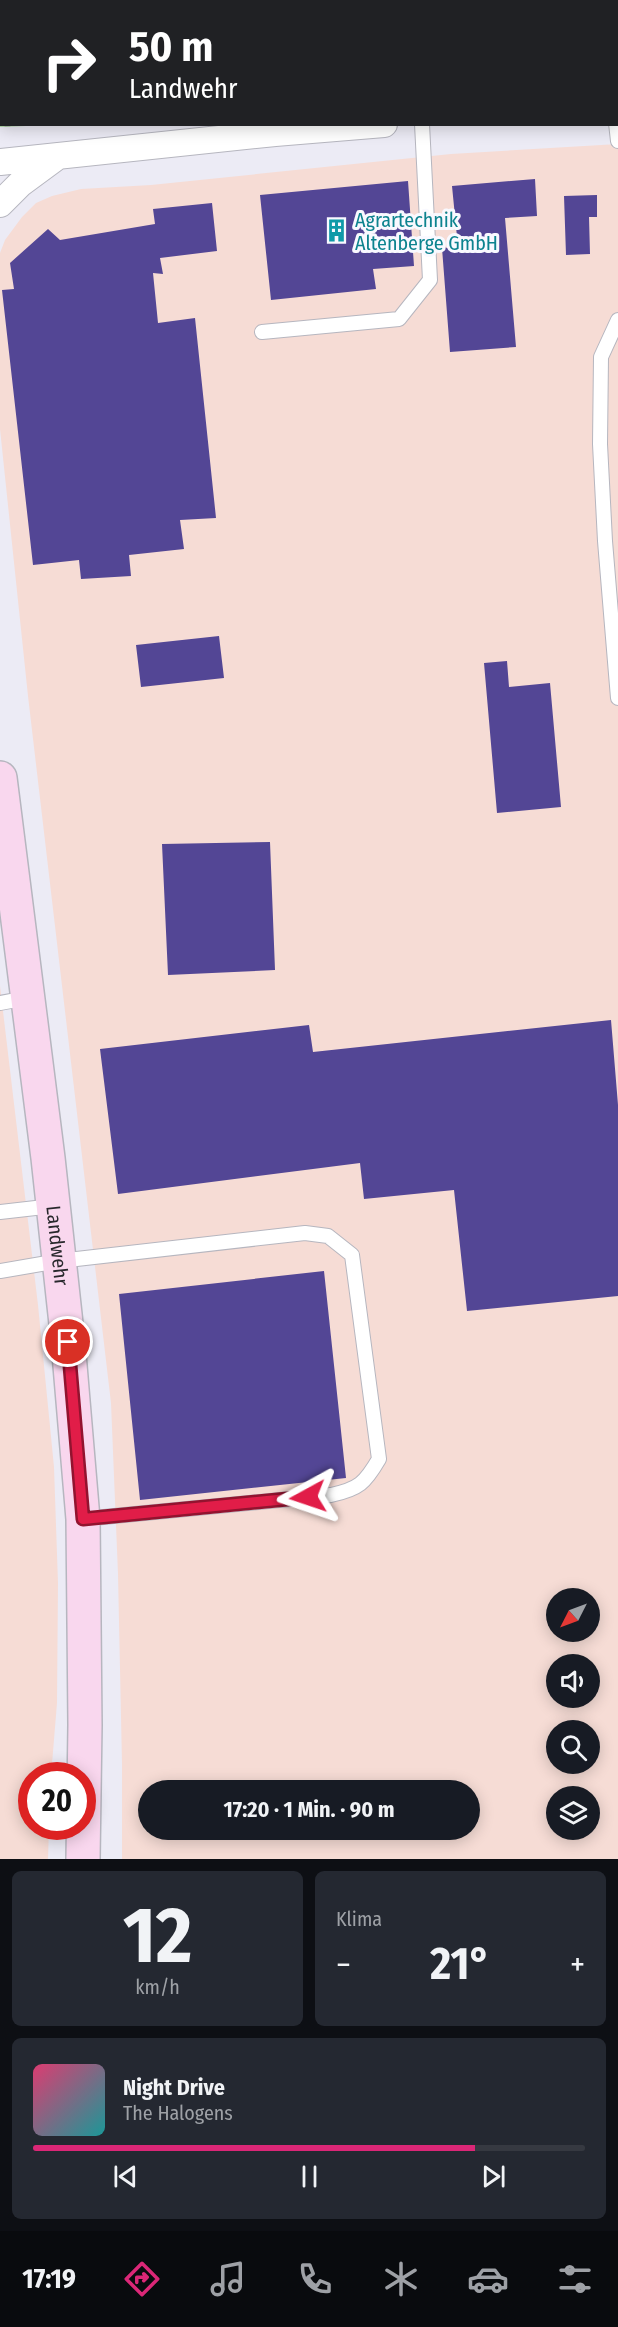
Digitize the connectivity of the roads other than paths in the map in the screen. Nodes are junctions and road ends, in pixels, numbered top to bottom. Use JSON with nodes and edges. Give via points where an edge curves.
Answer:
{"nodes":[{"id":1,"x":362,"y":126,"type":"edge"},
{"id":2,"x":422,"y":126,"type":"edge"},
{"id":3,"x":616,"y":126,"type":"edge"},
{"id":4,"x":618,"y":141,"type":"edge"},
{"id":5,"x":59,"y":156,"type":"junction"},
{"id":6,"x":0,"y":162,"type":"edge"},
{"id":7,"x":0,"y":204,"type":"edge"},
{"id":8,"x":618,"y":320,"type":"edge"},
{"id":9,"x":262,"y":332,"type":"dead end"},
{"id":10,"x":618,"y":698,"type":"edge"},
{"id":11,"x":0,"y":778,"type":"edge"},
{"id":12,"x":2,"y":810,"type":"edge"},
{"id":13,"x":14,"y":1001,"type":"edge"},
{"id":14,"x":53,"y":1206,"type":"junction"},
{"id":15,"x":0,"y":1212,"type":"edge"},
{"id":16,"x":59,"y":1261,"type":"junction"},
{"id":17,"x":0,"y":1271,"type":"edge"},
{"id":18,"x":83,"y":1519,"type":"junction"},
{"id":19,"x":83,"y":1859,"type":"edge"}],
"edges":[{"from":1,"to":5,"type":"street"},
{"from":2,"to":9,"type":"lane","via":[[429,280],[399,319]]},
{"from":3,"to":4,"type":"lane"},
{"from":5,"to":6,"type":"street"},
{"from":5,"to":7,"type":"street"},
{"from":8,"to":10,"type":"lane","via":[[602,357],[600,444]]},
{"from":11,"to":12,"type":"main road","name":"Landwehr"},
{"from":12,"to":13,"type":"main road","name":"Landwehr"},
{"from":13,"to":14,"type":"main road","name":"Landwehr"},
{"from":14,"to":15,"type":"lane"},
{"from":14,"to":16,"type":"main road","name":"Landwehr"},
{"from":16,"to":17,"type":"lane"},
{"from":16,"to":18,"type":"main road","name":"Landwehr"},
{"from":16,"to":18,"type":"lane","via":[[305,1233],[328,1236],[352,1255],[379,1459],[367,1480],[331,1495]]},
{"from":18,"to":19,"type":"main road","name":"Landwehr"}]}
